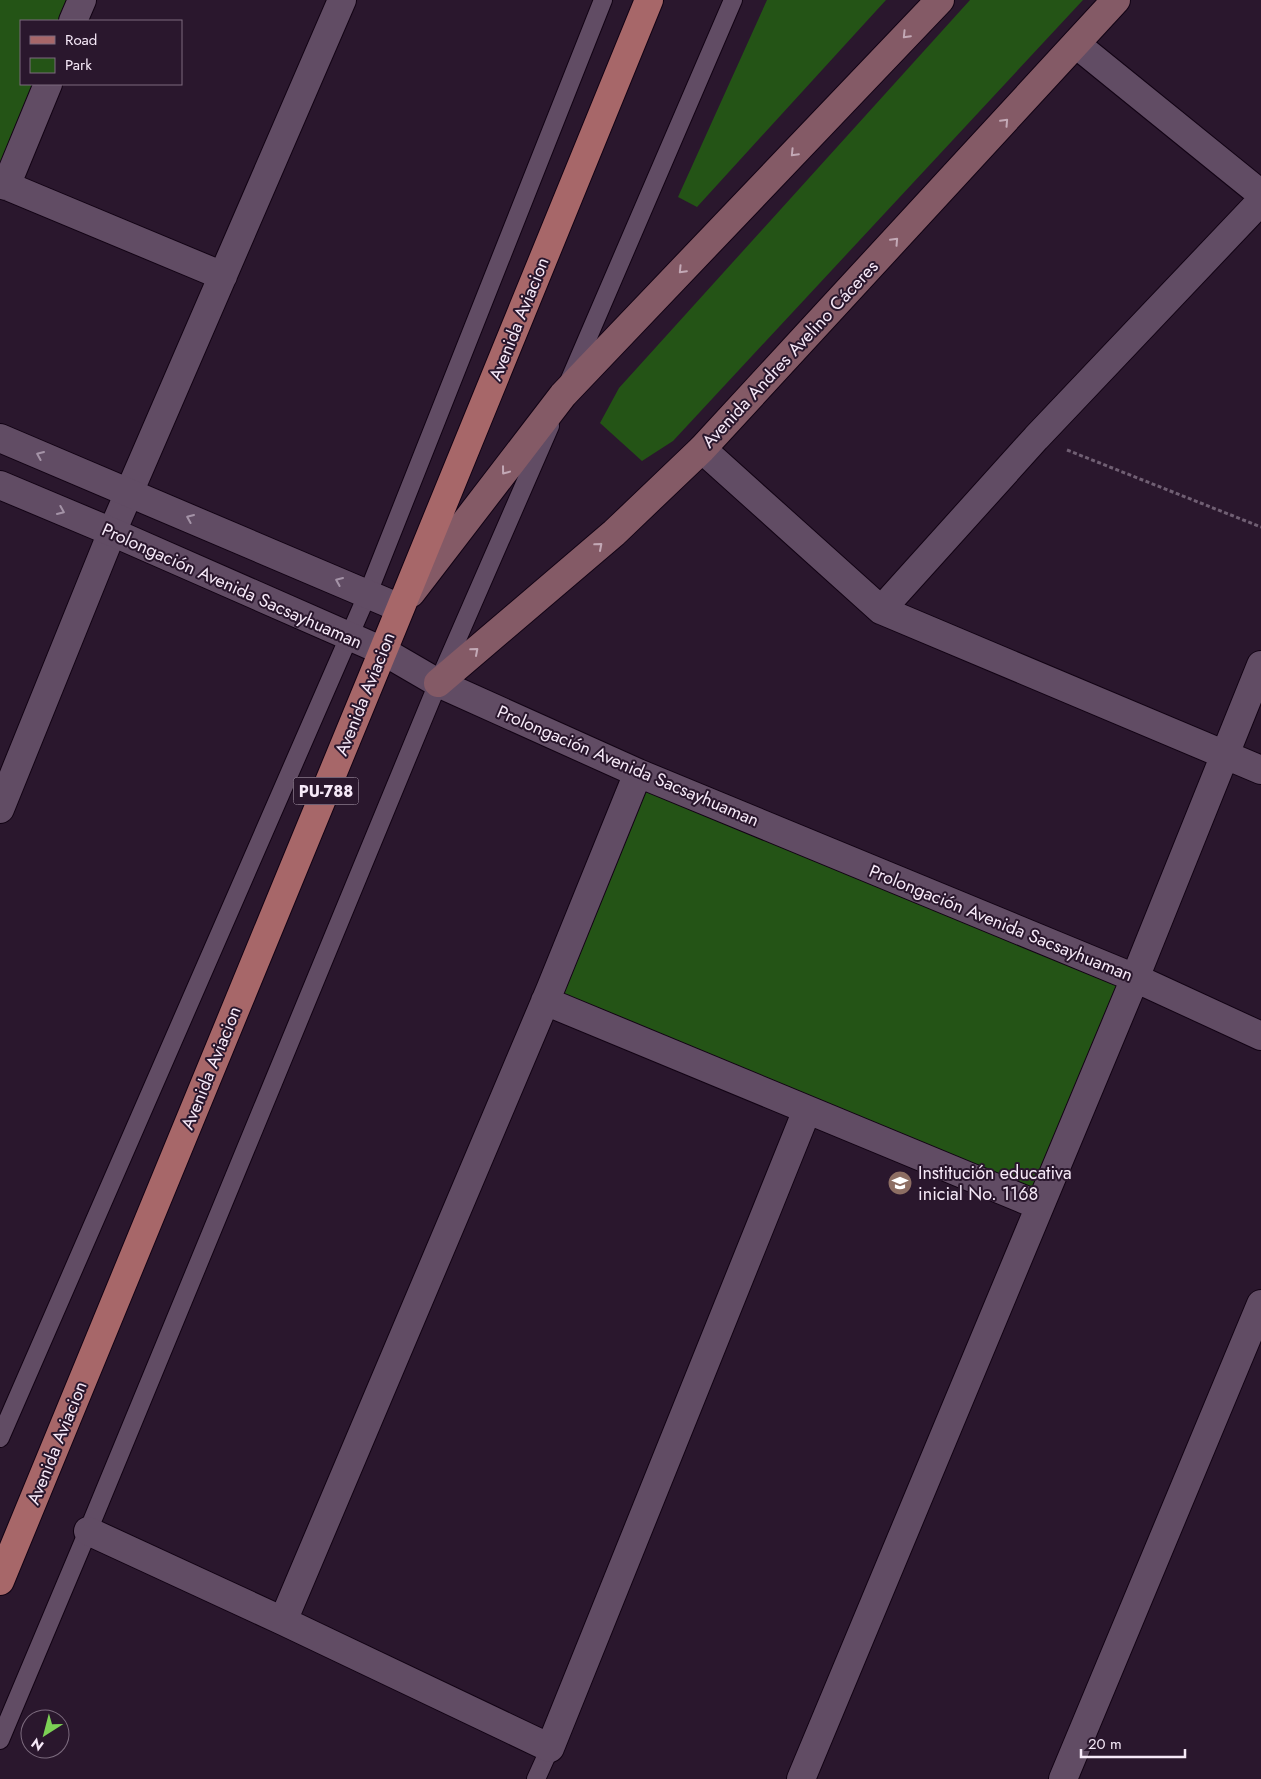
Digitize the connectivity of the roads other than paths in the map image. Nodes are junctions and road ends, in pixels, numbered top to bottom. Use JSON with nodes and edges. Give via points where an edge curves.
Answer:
{"nodes":[{"id":1,"x":82,"y":0,"type":"edge"},
{"id":2,"x":342,"y":0,"type":"edge"},
{"id":3,"x":603,"y":0,"type":"edge"},
{"id":4,"x":649,"y":0,"type":"edge"},
{"id":5,"x":733,"y":0,"type":"edge"},
{"id":6,"x":940,"y":0,"type":"edge"},
{"id":7,"x":1116,"y":0,"type":"edge"},
{"id":8,"x":73,"y":20,"type":"edge"},
{"id":9,"x":1076,"y":44,"type":"junction"},
{"id":10,"x":48,"y":85,"type":"edge"},
{"id":11,"x":3,"y":184,"type":"edge"},
{"id":12,"x":1261,"y":194,"type":"edge"},
{"id":13,"x":1261,"y":201,"type":"edge"},
{"id":14,"x":223,"y":276,"type":"junction"},
{"id":15,"x":563,"y":395,"type":"junction"},
{"id":16,"x":0,"y":438,"type":"edge"},
{"id":17,"x":702,"y":449,"type":"junction"},
{"id":18,"x":0,"y":485,"type":"edge"},
{"id":19,"x":130,"y":493,"type":"junction"},
{"id":20,"x":112,"y":532,"type":"junction"},
{"id":21,"x":368,"y":593,"type":"junction"},
{"id":22,"x":400,"y":608,"type":"junction"},
{"id":23,"x":881,"y":610,"type":"junction"},
{"id":24,"x":348,"y":637,"type":"junction"},
{"id":25,"x":383,"y":651,"type":"junction"},
{"id":26,"x":1261,"y":665,"type":"edge"},
{"id":27,"x":438,"y":683,"type":"junction"},
{"id":28,"x":1225,"y":755,"type":"junction"},
{"id":29,"x":1261,"y":770,"type":"edge"},
{"id":30,"x":638,"y":773,"type":"junction"},
{"id":31,"x":6,"y":777,"type":"edge"},
{"id":32,"x":0,"y":809,"type":"edge"},
{"id":33,"x":1135,"y":978,"type":"junction"},
{"id":34,"x":545,"y":1001,"type":"junction"},
{"id":35,"x":1261,"y":1036,"type":"edge"},
{"id":36,"x":807,"y":1110,"type":"junction"},
{"id":37,"x":1040,"y":1206,"type":"junction"},
{"id":38,"x":1260,"y":1311,"type":"edge"},
{"id":39,"x":0,"y":1438,"type":"edge"},
{"id":40,"x":88,"y":1531,"type":"junction"},
{"id":41,"x":0,"y":1581,"type":"edge"},
{"id":42,"x":283,"y":1621,"type":"junction"},
{"id":43,"x":0,"y":1740,"type":"edge"},
{"id":44,"x":550,"y":1748,"type":"junction"},
{"id":45,"x":536,"y":1779,"type":"edge"},
{"id":46,"x":801,"y":1779,"type":"edge"},
{"id":47,"x":1063,"y":1779,"type":"edge"}],
"edges":[{"from":1,"to":8,"type":"street"},
{"from":2,"to":14,"type":"street"},
{"from":3,"to":21,"type":"lane"},
{"from":4,"to":22,"type":"main road","name":"Avenida Aviacion","number":"PU-788"},
{"from":5,"to":15,"type":"lane"},
{"from":6,"to":15,"type":"main road","one_way":true},
{"from":7,"to":9,"type":"main road","name":"Avenida Andres Avelino Cáceres"},
{"from":9,"to":12,"type":"street"},
{"from":17,"to":9,"type":"main road","name":"Avenida Andres Avelino Cáceres","one_way":true},
{"from":10,"to":11,"type":"street"},
{"from":11,"to":14,"type":"street"},
{"from":13,"to":23,"type":"street","via":[[1036,438]]},
{"from":14,"to":19,"type":"street"},
{"from":15,"to":22,"type":"main road","one_way":true},
{"from":15,"to":27,"type":"lane"},
{"from":19,"to":16,"type":"street","one_way":true},
{"from":17,"to":23,"type":"street"},
{"from":27,"to":17,"type":"main road","name":"Avenida Andres Avelino Cáceres","one_way":true,"via":[[614,532]]},
{"from":18,"to":20,"type":"street","name":"Prolongación Avenida Sacsayhuaman","one_way":true},
{"from":19,"to":20,"type":"street"},
{"from":21,"to":19,"type":"street","one_way":true},
{"from":20,"to":24,"type":"street","name":"Prolongación Avenida Sacsayhuaman"},
{"from":20,"to":31,"type":"street"},
{"from":21,"to":22,"type":"street"},
{"from":21,"to":24,"type":"lane"},
{"from":22,"to":25,"type":"main road","name":"Avenida Aviacion","number":"PU-788"},
{"from":23,"to":28,"type":"street"},
{"from":24,"to":25,"type":"street","name":"Prolongación Avenida Sacsayhuaman"},
{"from":24,"to":39,"type":"lane"},
{"from":25,"to":27,"type":"street","name":"Prolongación Avenida Sacsayhuaman"},
{"from":25,"to":41,"type":"main road","name":"Avenida Aviacion","number":"PU-788"},
{"from":26,"to":28,"type":"street"},
{"from":27,"to":30,"type":"street","name":"Prolongación Avenida Sacsayhuaman"},
{"from":27,"to":40,"type":"lane"},
{"from":28,"to":29,"type":"street"},
{"from":28,"to":33,"type":"street"},
{"from":30,"to":33,"type":"street","name":"Prolongación Avenida Sacsayhuaman"},
{"from":30,"to":34,"type":"street"},
{"from":31,"to":32,"type":"street"},
{"from":33,"to":35,"type":"street","name":"Prolongación Avenida Sacsayhuaman"},
{"from":33,"to":37,"type":"street"},
{"from":34,"to":36,"type":"street"},
{"from":34,"to":42,"type":"street"},
{"from":36,"to":37,"type":"street"},
{"from":36,"to":44,"type":"street"},
{"from":37,"to":46,"type":"street"},
{"from":38,"to":47,"type":"street"},
{"from":40,"to":42,"type":"street"},
{"from":40,"to":43,"type":"lane"},
{"from":42,"to":44,"type":"street"},
{"from":44,"to":45,"type":"lane"}]}
